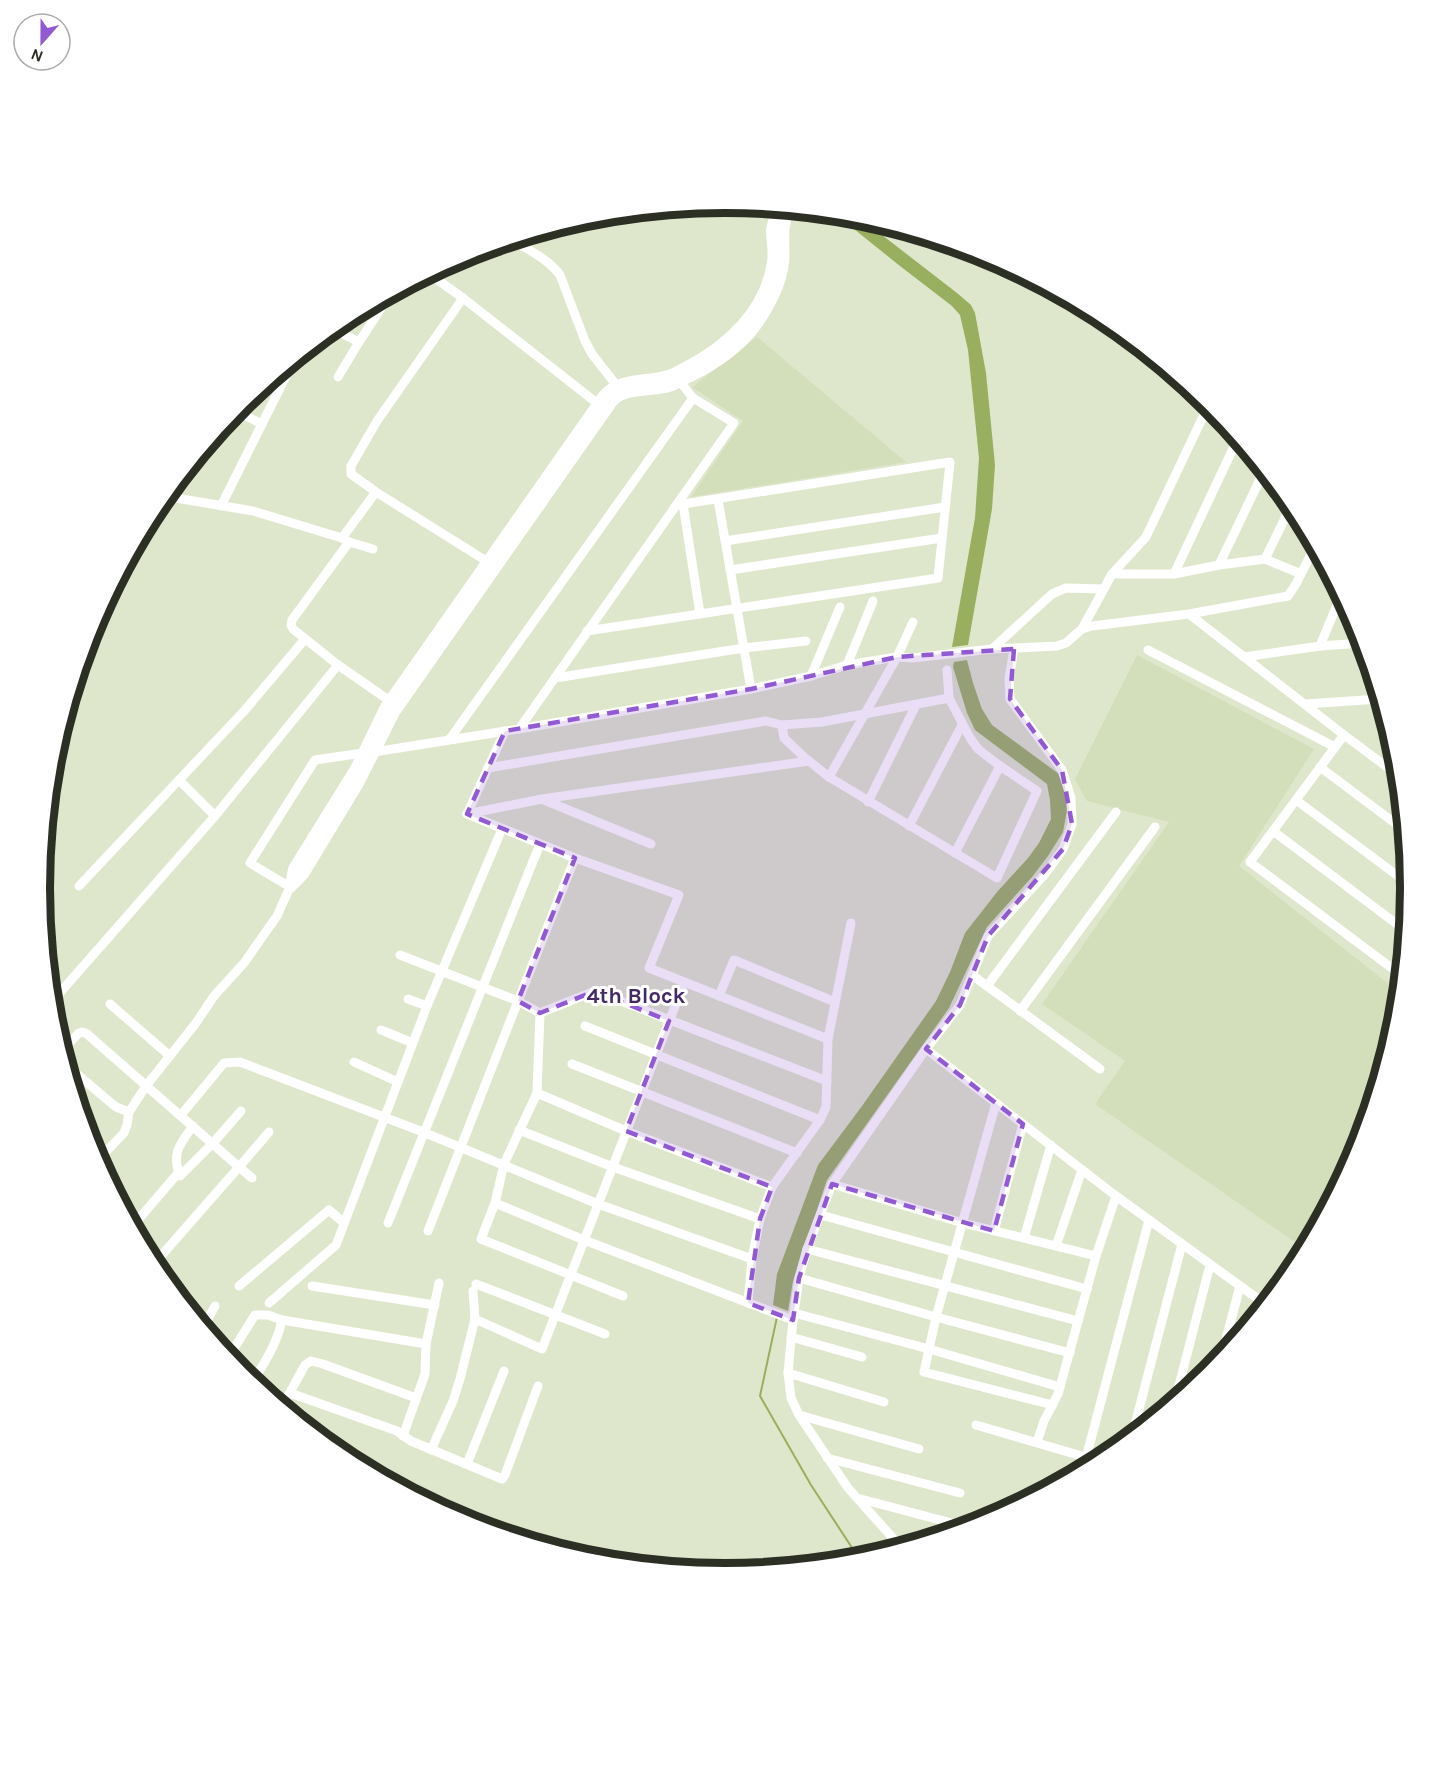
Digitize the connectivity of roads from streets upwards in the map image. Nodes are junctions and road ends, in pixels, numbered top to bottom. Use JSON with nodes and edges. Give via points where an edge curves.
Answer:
{"nodes":[{"id":1,"x":777,"y":215,"type":"edge"},
{"id":2,"x":787,"y":216,"type":"edge"},
{"id":3,"x":521,"y":245,"type":"edge"},
{"id":4,"x":436,"y":278,"type":"edge"},
{"id":5,"x":463,"y":297,"type":"junction"},
{"id":6,"x":382,"y":306,"type":"edge"},
{"id":7,"x":375,"y":310,"type":"edge"},
{"id":8,"x":378,"y":312,"type":"junction"},
{"id":9,"x":341,"y":333,"type":"edge"},
{"id":10,"x":359,"y":342,"type":"junction"},
{"id":11,"x":286,"y":375,"type":"edge"},
{"id":12,"x":338,"y":377,"type":"dead end"},
{"id":13,"x":681,"y":383,"type":"dead end"},
{"id":14,"x":275,"y":385,"type":"edge"},
{"id":15,"x":617,"y":386,"type":"junction"},
{"id":16,"x":280,"y":387,"type":"junction"},
{"id":17,"x":693,"y":398,"type":"junction"},
{"id":18,"x":602,"y":408,"type":"junction"},
{"id":19,"x":1204,"y":414,"type":"edge"},
{"id":20,"x":243,"y":415,"type":"edge"},
{"id":21,"x":262,"y":424,"type":"junction"},
{"id":22,"x":1234,"y":446,"type":"edge"},
{"id":23,"x":1261,"y":478,"type":"edge"},
{"id":24,"x":376,"y":492,"type":"junction"},
{"id":25,"x":174,"y":498,"type":"edge"},
{"id":26,"x":718,"y":500,"type":"junction"},
{"id":27,"x":680,"y":505,"type":"junction"},
{"id":28,"x":221,"y":506,"type":"junction"},
{"id":29,"x":945,"y":507,"type":"junction"},
{"id":30,"x":1287,"y":514,"type":"edge"},
{"id":31,"x":942,"y":538,"type":"junction"},
{"id":32,"x":346,"y":540,"type":"junction"},
{"id":33,"x":725,"y":540,"type":"junction"},
{"id":34,"x":373,"y":549,"type":"dead end"},
{"id":35,"x":1311,"y":554,"type":"edge"},
{"id":36,"x":1265,"y":559,"type":"junction"},
{"id":37,"x":488,"y":562,"type":"junction"},
{"id":38,"x":1219,"y":565,"type":"junction"},
{"id":39,"x":730,"y":570,"type":"junction"},
{"id":40,"x":1112,"y":574,"type":"junction"},
{"id":41,"x":1174,"y":574,"type":"junction"},
{"id":42,"x":1301,"y":574,"type":"junction"},
{"id":43,"x":1104,"y":589,"type":"junction"},
{"id":44,"x":873,"y":601,"type":"dead end"},
{"id":45,"x":1337,"y":605,"type":"edge"},
{"id":46,"x":840,"y":606,"type":"dead end"},
{"id":47,"x":737,"y":608,"type":"junction"},
{"id":48,"x":700,"y":614,"type":"junction"},
{"id":49,"x":1189,"y":614,"type":"junction"},
{"id":50,"x":913,"y":622,"type":"dead end"},
{"id":51,"x":1082,"y":629,"type":"junction"},
{"id":52,"x":586,"y":631,"type":"junction"},
{"id":53,"x":305,"y":639,"type":"junction"},
{"id":54,"x":806,"y":641,"type":"dead end"},
{"id":55,"x":1353,"y":644,"type":"edge"},
{"id":56,"x":1320,"y":646,"type":"junction"},
{"id":57,"x":744,"y":648,"type":"junction"},
{"id":58,"x":992,"y":649,"type":"junction"},
{"id":59,"x":1014,"y":649,"type":"junction"},
{"id":60,"x":1148,"y":650,"type":"dead end"},
{"id":61,"x":897,"y":657,"type":"junction"},
{"id":62,"x":1244,"y":657,"type":"junction"},
{"id":63,"x":338,"y":665,"type":"junction"},
{"id":64,"x":847,"y":665,"type":"junction"},
{"id":65,"x":947,"y":670,"type":"dead end"},
{"id":66,"x":811,"y":676,"type":"junction"},
{"id":67,"x":555,"y":678,"type":"junction"},
{"id":68,"x":751,"y":689,"type":"junction"},
{"id":69,"x":950,"y":698,"type":"junction"},
{"id":70,"x":1372,"y":700,"type":"edge"},
{"id":71,"x":390,"y":701,"type":"junction"},
{"id":72,"x":916,"y":705,"type":"junction"},
{"id":73,"x":1305,"y":705,"type":"junction"},
{"id":74,"x":863,"y":715,"type":"junction"},
{"id":75,"x":782,"y":725,"type":"junction"},
{"id":76,"x":962,"y":725,"type":"junction"},
{"id":77,"x":519,"y":729,"type":"junction"},
{"id":78,"x":505,"y":731,"type":"junction"},
{"id":79,"x":1344,"y":735,"type":"junction"},
{"id":80,"x":449,"y":740,"type":"junction"},
{"id":81,"x":1335,"y":747,"type":"junction"},
{"id":82,"x":369,"y":753,"type":"junction"},
{"id":83,"x":809,"y":761,"type":"junction"},
{"id":84,"x":1000,"y":766,"type":"junction"},
{"id":85,"x":1320,"y":767,"type":"junction"},
{"id":86,"x":488,"y":768,"type":"junction"},
{"id":87,"x":1389,"y":769,"type":"edge"},
{"id":88,"x":829,"y":777,"type":"junction"},
{"id":89,"x":179,"y":780,"type":"junction"},
{"id":90,"x":542,"y":799,"type":"junction"},
{"id":91,"x":1296,"y":800,"type":"junction"},
{"id":92,"x":868,"y":802,"type":"junction"},
{"id":93,"x":1116,"y":812,"type":"dead end"},
{"id":94,"x":467,"y":814,"type":"junction"},
{"id":95,"x":215,"y":816,"type":"junction"},
{"id":96,"x":1396,"y":824,"type":"edge"},
{"id":97,"x":909,"y":826,"type":"junction"},
{"id":98,"x":1155,"y":827,"type":"dead end"},
{"id":99,"x":502,"y":829,"type":"junction"},
{"id":100,"x":1273,"y":831,"type":"junction"},
{"id":101,"x":540,"y":844,"type":"junction"},
{"id":102,"x":651,"y":844,"type":"dead end"},
{"id":103,"x":955,"y":853,"type":"junction"},
{"id":104,"x":575,"y":858,"type":"junction"},
{"id":105,"x":1400,"y":877,"type":"edge"},
{"id":106,"x":80,"y":886,"type":"dead end"},
{"id":107,"x":290,"y":887,"type":"junction"},
{"id":108,"x":851,"y":923,"type":"dead end"},
{"id":109,"x":1398,"y":925,"type":"edge"},
{"id":110,"x":400,"y":955,"type":"dead end"},
{"id":111,"x":1395,"y":970,"type":"edge"},
{"id":112,"x":443,"y":972,"type":"junction"},
{"id":113,"x":972,"y":975,"type":"junction"},
{"id":114,"x":684,"y":982,"type":"junction"},
{"id":115,"x":987,"y":986,"type":"junction"},
{"id":116,"x":482,"y":987,"type":"junction"},
{"id":117,"x":58,"y":995,"type":"edge"},
{"id":118,"x":718,"y":996,"type":"junction"},
{"id":119,"x":408,"y":999,"type":"dead end"},
{"id":120,"x":518,"y":1001,"type":"junction"},
{"id":121,"x":835,"y":1002,"type":"junction"},
{"id":122,"x":110,"y":1004,"type":"dead end"},
{"id":123,"x":427,"y":1006,"type":"junction"},
{"id":124,"x":1020,"y":1011,"type":"junction"},
{"id":125,"x":540,"y":1013,"type":"junction"},
{"id":126,"x":669,"y":1021,"type":"junction"},
{"id":127,"x":585,"y":1026,"type":"dead end"},
{"id":128,"x":381,"y":1030,"type":"dead end"},
{"id":129,"x":828,"y":1039,"type":"junction"},
{"id":130,"x":413,"y":1043,"type":"junction"},
{"id":131,"x":68,"y":1045,"type":"edge"},
{"id":132,"x":927,"y":1049,"type":"junction"},
{"id":133,"x":656,"y":1054,"type":"junction"},
{"id":134,"x":170,"y":1056,"type":"junction"},
{"id":135,"x":354,"y":1062,"type":"dead end"},
{"id":136,"x":572,"y":1064,"type":"dead end"},
{"id":137,"x":1100,"y":1069,"type":"dead end"},
{"id":138,"x":76,"y":1073,"type":"edge"},
{"id":139,"x":827,"y":1081,"type":"junction"},
{"id":140,"x":398,"y":1082,"type":"junction"},
{"id":141,"x":146,"y":1086,"type":"junction"},
{"id":142,"x":642,"y":1092,"type":"junction"},
{"id":143,"x":537,"y":1093,"type":"junction"},
{"id":144,"x":996,"y":1103,"type":"junction"},
{"id":145,"x":241,"y":1111,"type":"dead end"},
{"id":146,"x":129,"y":1112,"type":"junction"},
{"id":147,"x":181,"y":1115,"type":"junction"},
{"id":148,"x":384,"y":1117,"type":"junction"},
{"id":149,"x":820,"y":1120,"type":"junction"},
{"id":150,"x":1023,"y":1124,"type":"junction"},
{"id":151,"x":193,"y":1126,"type":"junction"},
{"id":152,"x":519,"y":1130,"type":"junction"},
{"id":153,"x":626,"y":1131,"type":"junction"},
{"id":154,"x":269,"y":1132,"type":"dead end"},
{"id":155,"x":423,"y":1132,"type":"junction"},
{"id":156,"x":213,"y":1143,"type":"junction"},
{"id":157,"x":1051,"y":1145,"type":"junction"},
{"id":158,"x":102,"y":1147,"type":"edge"},
{"id":159,"x":461,"y":1147,"type":"junction"},
{"id":160,"x":106,"y":1151,"type":"joint"},
{"id":161,"x":797,"y":1153,"type":"junction"},
{"id":162,"x":504,"y":1164,"type":"junction"},
{"id":163,"x":239,"y":1167,"type":"junction"},
{"id":164,"x":613,"y":1167,"type":"junction"},
{"id":165,"x":1082,"y":1170,"type":"junction"},
{"id":166,"x":178,"y":1172,"type":"junction"},
{"id":167,"x":252,"y":1178,"type":"dead end"},
{"id":168,"x":832,"y":1184,"type":"junction"},
{"id":169,"x":772,"y":1187,"type":"junction"},
{"id":170,"x":1116,"y":1196,"type":"junction"},
{"id":171,"x":495,"y":1203,"type":"junction"},
{"id":172,"x":598,"y":1204,"type":"junction"},
{"id":173,"x":821,"y":1215,"type":"junction"},
{"id":174,"x":760,"y":1219,"type":"junction"},
{"id":175,"x":137,"y":1220,"type":"edge"},
{"id":176,"x":1149,"y":1220,"type":"junction"},
{"id":177,"x":344,"y":1223,"type":"junction"},
{"id":178,"x":388,"y":1223,"type":"dead end"},
{"id":179,"x":963,"y":1223,"type":"junction"},
{"id":180,"x":994,"y":1231,"type":"junction"},
{"id":181,"x":428,"y":1232,"type":"dead end"},
{"id":182,"x":1024,"y":1238,"type":"junction"},
{"id":183,"x":584,"y":1240,"type":"junction"},
{"id":184,"x":1182,"y":1244,"type":"junction"},
{"id":185,"x":1056,"y":1246,"type":"junction"},
{"id":186,"x":807,"y":1249,"type":"junction"},
{"id":187,"x":955,"y":1252,"type":"junction"},
{"id":188,"x":160,"y":1257,"type":"edge"},
{"id":189,"x":1096,"y":1257,"type":"junction"},
{"id":190,"x":752,"y":1259,"type":"junction"},
{"id":191,"x":1210,"y":1265,"type":"junction"},
{"id":192,"x":571,"y":1275,"type":"junction"},
{"id":193,"x":799,"y":1278,"type":"junction"},
{"id":194,"x":439,"y":1283,"type":"dead end"},
{"id":195,"x":239,"y":1286,"type":"dead end"},
{"id":196,"x":312,"y":1286,"type":"dead end"},
{"id":197,"x":1240,"y":1286,"type":"junction"},
{"id":198,"x":945,"y":1287,"type":"junction"},
{"id":199,"x":1087,"y":1289,"type":"junction"},
{"id":200,"x":623,"y":1296,"type":"dead end"},
{"id":201,"x":1259,"y":1300,"type":"edge"},
{"id":202,"x":269,"y":1303,"type":"dead end"},
{"id":203,"x":748,"y":1303,"type":"junction"},
{"id":204,"x":435,"y":1305,"type":"junction"},
{"id":205,"x":215,"y":1306,"type":"dead end"},
{"id":206,"x":555,"y":1314,"type":"junction"},
{"id":207,"x":793,"y":1316,"type":"junction"},
{"id":208,"x":936,"y":1317,"type":"junction"},
{"id":209,"x":475,"y":1319,"type":"junction"},
{"id":210,"x":282,"y":1320,"type":"junction"},
{"id":211,"x":207,"y":1321,"type":"edge"},
{"id":212,"x":1078,"y":1321,"type":"junction"},
{"id":213,"x":604,"y":1334,"type":"dead end"},
{"id":214,"x":791,"y":1337,"type":"junction"},
{"id":215,"x":1226,"y":1340,"type":"edge"},
{"id":216,"x":426,"y":1344,"type":"junction"},
{"id":217,"x":929,"y":1349,"type":"junction"},
{"id":218,"x":233,"y":1350,"type":"edge"},
{"id":219,"x":1070,"y":1353,"type":"junction"},
{"id":220,"x":862,"y":1357,"type":"dead end"},
{"id":221,"x":504,"y":1371,"type":"dead end"},
{"id":222,"x":788,"y":1373,"type":"junction"},
{"id":223,"x":257,"y":1375,"type":"edge"},
{"id":224,"x":538,"y":1386,"type":"dead end"},
{"id":225,"x":1060,"y":1387,"type":"junction"},
{"id":226,"x":1179,"y":1387,"type":"edge"},
{"id":227,"x":290,"y":1393,"type":"junction"},
{"id":228,"x":416,"y":1398,"type":"junction"},
{"id":229,"x":286,"y":1401,"type":"edge"},
{"id":230,"x":884,"y":1402,"type":"dead end"},
{"id":231,"x":1053,"y":1405,"type":"junction"},
{"id":232,"x":799,"y":1415,"type":"junction"},
{"id":233,"x":1135,"y":1424,"type":"edge"},
{"id":234,"x":976,"y":1425,"type":"dead end"},
{"id":235,"x":403,"y":1436,"type":"junction"},
{"id":236,"x":1037,"y":1442,"type":"junction"},
{"id":237,"x":919,"y":1449,"type":"dead end"},
{"id":238,"x":431,"y":1450,"type":"junction"},
{"id":239,"x":827,"y":1458,"type":"junction"},
{"id":240,"x":1086,"y":1458,"type":"joint"},
{"id":241,"x":467,"y":1464,"type":"junction"},
{"id":242,"x":960,"y":1493,"type":"dead end"},
{"id":243,"x":857,"y":1498,"type":"junction"},
{"id":244,"x":952,"y":1523,"type":"edge"},
{"id":245,"x":895,"y":1541,"type":"edge"}],
"edges":[{"from":1,"to":15,"type":"street","via":[[772,228],[774,253],[770,275],[761,298],[731,338],[711,354],[667,377]]},
{"from":2,"to":18,"type":"street","via":[[782,229],[779,278],[763,314],[747,335],[704,369],[670,386],[619,395]]},
{"from":3,"to":15,"type":"street","via":[[544,259],[560,275],[585,341]]},
{"from":4,"to":5,"type":"street"},
{"from":5,"to":18,"type":"street"},
{"from":5,"to":24,"type":"street","via":[[377,421],[351,466],[351,474]]},
{"from":6,"to":8,"type":"street"},
{"from":7,"to":8,"type":"street"},
{"from":8,"to":10,"type":"street"},
{"from":9,"to":10,"type":"street"},
{"from":10,"to":12,"type":"street"},
{"from":11,"to":16,"type":"street"},
{"from":13,"to":17,"type":"street"},
{"from":14,"to":16,"type":"street"},
{"from":15,"to":18,"type":"street","via":[[608,392]]},
{"from":16,"to":21,"type":"street"},
{"from":17,"to":27,"type":"street","via":[[734,423]]},
{"from":17,"to":80,"type":"street"},
{"from":18,"to":37,"type":"street"},
{"from":18,"to":82,"type":"street"},
{"from":19,"to":40,"type":"street","via":[[1146,537]]},
{"from":20,"to":21,"type":"street"},
{"from":21,"to":28,"type":"street"},
{"from":22,"to":41,"type":"street"},
{"from":23,"to":38,"type":"street"},
{"from":24,"to":32,"type":"street"},
{"from":24,"to":37,"type":"street"},
{"from":25,"to":28,"type":"street"},
{"from":26,"to":27,"type":"street"},
{"from":26,"to":29,"type":"street","via":[[950,462]]},
{"from":26,"to":33,"type":"street"},
{"from":27,"to":48,"type":"street"},
{"from":27,"to":52,"type":"street"},
{"from":28,"to":32,"type":"street","via":[[268,515]]},
{"from":29,"to":31,"type":"street"},
{"from":29,"to":33,"type":"street"},
{"from":30,"to":36,"type":"street"},
{"from":31,"to":39,"type":"street"},
{"from":31,"to":47,"type":"street","via":[[938,578]]},
{"from":32,"to":34,"type":"street"},
{"from":32,"to":53,"type":"street","via":[[292,620],[293,629]]},
{"from":33,"to":39,"type":"street"},
{"from":35,"to":42,"type":"street"},
{"from":36,"to":38,"type":"street"},
{"from":36,"to":42,"type":"street"},
{"from":37,"to":71,"type":"street"},
{"from":38,"to":41,"type":"street"},
{"from":39,"to":47,"type":"street"},
{"from":40,"to":41,"type":"street"},
{"from":40,"to":43,"type":"street"},
{"from":42,"to":49,"type":"street","via":[[1288,596]]},
{"from":43,"to":51,"type":"street"},
{"from":43,"to":58,"type":"street","via":[[1066,588],[1052,594]]},
{"from":44,"to":64,"type":"street"},
{"from":45,"to":56,"type":"street"},
{"from":46,"to":66,"type":"street"},
{"from":47,"to":48,"type":"street"},
{"from":47,"to":57,"type":"street"},
{"from":48,"to":52,"type":"street"},
{"from":49,"to":51,"type":"street"},
{"from":49,"to":62,"type":"street"},
{"from":50,"to":61,"type":"street"},
{"from":51,"to":59,"type":"street","via":[[1057,646]]},
{"from":52,"to":67,"type":"street"},
{"from":53,"to":63,"type":"street"},
{"from":53,"to":89,"type":"street"},
{"from":54,"to":57,"type":"street"},
{"from":55,"to":56,"type":"street"},
{"from":56,"to":62,"type":"street"},
{"from":57,"to":67,"type":"street"},
{"from":57,"to":68,"type":"street"},
{"from":58,"to":59,"type":"street"},
{"from":58,"to":61,"type":"street"},
{"from":59,"to":113,"type":"street","via":[[1010,699],[1062,770],[1071,798],[1072,824],[1063,849],[1045,874],[988,936]]},
{"from":60,"to":81,"type":"street"},
{"from":61,"to":64,"type":"street"},
{"from":61,"to":74,"type":"street"},
{"from":62,"to":73,"type":"street"},
{"from":63,"to":71,"type":"street"},
{"from":63,"to":95,"type":"street"},
{"from":64,"to":66,"type":"street"},
{"from":65,"to":69,"type":"street"},
{"from":66,"to":68,"type":"street"},
{"from":67,"to":77,"type":"street"},
{"from":68,"to":77,"type":"street"},
{"from":69,"to":72,"type":"street"},
{"from":69,"to":76,"type":"street"},
{"from":70,"to":73,"type":"street"},
{"from":71,"to":82,"type":"street","via":[[379,719]]},
{"from":72,"to":74,"type":"street"},
{"from":72,"to":92,"type":"street"},
{"from":73,"to":79,"type":"street"},
{"from":74,"to":75,"type":"street"},
{"from":74,"to":88,"type":"street"},
{"from":75,"to":83,"type":"street","via":[[784,738]]},
{"from":75,"to":86,"type":"street","via":[[766,721]]},
{"from":76,"to":84,"type":"street","via":[[978,749]]},
{"from":76,"to":97,"type":"street"},
{"from":77,"to":78,"type":"street"},
{"from":78,"to":80,"type":"street"},
{"from":78,"to":86,"type":"street"},
{"from":79,"to":81,"type":"street"},
{"from":79,"to":87,"type":"street"},
{"from":80,"to":82,"type":"street"},
{"from":81,"to":85,"type":"street"},
{"from":82,"to":107,"type":"street","via":[[294,869]]},
{"from":82,"to":107,"type":"street","via":[[315,760],[250,863]]},
{"from":83,"to":88,"type":"street"},
{"from":83,"to":90,"type":"street"},
{"from":84,"to":103,"type":"street"},
{"from":84,"to":103,"type":"street","via":[[1037,791],[997,878]]},
{"from":85,"to":91,"type":"street"},
{"from":85,"to":96,"type":"street"},
{"from":86,"to":94,"type":"street"},
{"from":88,"to":92,"type":"street"},
{"from":89,"to":95,"type":"street"},
{"from":89,"to":106,"type":"street"},
{"from":90,"to":94,"type":"street"},
{"from":90,"to":102,"type":"street"},
{"from":91,"to":100,"type":"street"},
{"from":91,"to":105,"type":"street"},
{"from":92,"to":97,"type":"street"},
{"from":93,"to":115,"type":"street"},
{"from":94,"to":99,"type":"street"},
{"from":95,"to":117,"type":"street"},
{"from":97,"to":103,"type":"street"},
{"from":98,"to":124,"type":"street"},
{"from":99,"to":101,"type":"street"},
{"from":99,"to":112,"type":"street"},
{"from":100,"to":109,"type":"street"},
{"from":100,"to":111,"type":"street","via":[[1250,862]]},
{"from":101,"to":104,"type":"street"},
{"from":101,"to":116,"type":"street"},
{"from":104,"to":114,"type":"street","via":[[679,895],[649,968]]},
{"from":104,"to":120,"type":"street"},
{"from":107,"to":134,"type":"street","via":[[277,916],[244,963]]},
{"from":108,"to":121,"type":"street"},
{"from":110,"to":112,"type":"street"},
{"from":112,"to":116,"type":"street"},
{"from":112,"to":123,"type":"street"},
{"from":113,"to":115,"type":"street"},
{"from":113,"to":132,"type":"street","via":[[960,1005]]},
{"from":114,"to":118,"type":"street"},
{"from":114,"to":126,"type":"street"},
{"from":115,"to":124,"type":"street"},
{"from":116,"to":120,"type":"street"},
{"from":116,"to":155,"type":"street"},
{"from":118,"to":121,"type":"street","via":[[734,960]]},
{"from":118,"to":129,"type":"street"},
{"from":119,"to":123,"type":"street"},
{"from":120,"to":125,"type":"street"},
{"from":120,"to":159,"type":"street"},
{"from":121,"to":129,"type":"street"},
{"from":122,"to":134,"type":"street"},
{"from":123,"to":130,"type":"street"},
{"from":124,"to":137,"type":"street"},
{"from":125,"to":126,"type":"street","via":[[595,992]]},
{"from":125,"to":143,"type":"street"},
{"from":126,"to":133,"type":"street"},
{"from":126,"to":139,"type":"street"},
{"from":127,"to":133,"type":"street"},
{"from":128,"to":130,"type":"street"},
{"from":129,"to":139,"type":"street"},
{"from":130,"to":140,"type":"street"},
{"from":131,"to":141,"type":"street","via":[[84,1032]]},
{"from":132,"to":144,"type":"street"},
{"from":132,"to":168,"type":"street"},
{"from":133,"to":142,"type":"street"},
{"from":133,"to":149,"type":"street"},
{"from":134,"to":141,"type":"street"},
{"from":135,"to":140,"type":"street"},
{"from":136,"to":142,"type":"street"},
{"from":138,"to":146,"type":"street","via":[[116,1107]]},
{"from":139,"to":149,"type":"street","via":[[826,1107]]},
{"from":140,"to":148,"type":"street"},
{"from":141,"to":146,"type":"street"},
{"from":141,"to":147,"type":"street"},
{"from":142,"to":153,"type":"street"},
{"from":142,"to":161,"type":"street"},
{"from":143,"to":152,"type":"street"},
{"from":143,"to":153,"type":"street"},
{"from":144,"to":150,"type":"street"},
{"from":144,"to":179,"type":"street"},
{"from":145,"to":156,"type":"street"},
{"from":146,"to":160,"type":"street","via":[[124,1133]]},
{"from":147,"to":148,"type":"street","via":[[224,1063],[240,1062]]},
{"from":147,"to":151,"type":"street"},
{"from":148,"to":155,"type":"street"},
{"from":148,"to":177,"type":"street"},
{"from":149,"to":161,"type":"street"},
{"from":150,"to":157,"type":"street"},
{"from":150,"to":180,"type":"street"},
{"from":151,"to":156,"type":"street"},
{"from":151,"to":166,"type":"street","via":[[177,1151]]},
{"from":152,"to":162,"type":"street"},
{"from":152,"to":164,"type":"street"},
{"from":153,"to":164,"type":"street"},
{"from":153,"to":169,"type":"street"},
{"from":154,"to":163,"type":"street"},
{"from":155,"to":159,"type":"street"},
{"from":155,"to":178,"type":"street"},
{"from":156,"to":163,"type":"street"},
{"from":156,"to":166,"type":"street","via":[[180,1176]]},
{"from":157,"to":165,"type":"street"},
{"from":157,"to":182,"type":"street"},
{"from":158,"to":160,"type":"street"},
{"from":159,"to":162,"type":"street"},
{"from":159,"to":181,"type":"street"},
{"from":161,"to":169,"type":"street"},
{"from":162,"to":171,"type":"street"},
{"from":162,"to":172,"type":"street"},
{"from":163,"to":167,"type":"street"},
{"from":163,"to":188,"type":"street"},
{"from":164,"to":172,"type":"street"},
{"from":164,"to":174,"type":"street"},
{"from":165,"to":170,"type":"street"},
{"from":165,"to":185,"type":"street"},
{"from":166,"to":175,"type":"street"},
{"from":168,"to":173,"type":"street"},
{"from":168,"to":179,"type":"street"},
{"from":169,"to":174,"type":"street"},
{"from":170,"to":176,"type":"street"},
{"from":170,"to":189,"type":"street"},
{"from":171,"to":183,"type":"street"},
{"from":171,"to":192,"type":"street","via":[[481,1239]]},
{"from":172,"to":183,"type":"street"},
{"from":172,"to":190,"type":"street"},
{"from":173,"to":186,"type":"street"},
{"from":173,"to":187,"type":"street"},
{"from":174,"to":190,"type":"street"},
{"from":176,"to":184,"type":"street"},
{"from":176,"to":240,"type":"street"},
{"from":177,"to":195,"type":"street","via":[[329,1210]]},
{"from":177,"to":202,"type":"street","via":[[336,1245]]},
{"from":179,"to":180,"type":"street"},
{"from":179,"to":187,"type":"street"},
{"from":180,"to":182,"type":"street"},
{"from":182,"to":185,"type":"street"},
{"from":183,"to":192,"type":"street"},
{"from":183,"to":203,"type":"street"},
{"from":184,"to":191,"type":"street"},
{"from":184,"to":233,"type":"street"},
{"from":185,"to":189,"type":"street"},
{"from":186,"to":193,"type":"street"},
{"from":186,"to":198,"type":"street"},
{"from":187,"to":198,"type":"street"},
{"from":187,"to":199,"type":"street"},
{"from":189,"to":199,"type":"street"},
{"from":190,"to":203,"type":"street"},
{"from":191,"to":197,"type":"street"},
{"from":191,"to":226,"type":"street"},
{"from":192,"to":200,"type":"street"},
{"from":192,"to":206,"type":"street"},
{"from":193,"to":207,"type":"street"},
{"from":193,"to":208,"type":"street"},
{"from":194,"to":204,"type":"street"},
{"from":196,"to":204,"type":"street"},
{"from":197,"to":201,"type":"street"},
{"from":197,"to":215,"type":"street"},
{"from":198,"to":208,"type":"street"},
{"from":198,"to":212,"type":"street"},
{"from":199,"to":212,"type":"street"},
{"from":203,"to":207,"type":"street"},
{"from":204,"to":216,"type":"street"},
{"from":205,"to":211,"type":"street"},
{"from":206,"to":209,"type":"street","via":[[542,1349]]},
{"from":206,"to":209,"type":"street","via":[[475,1287]]},
{"from":206,"to":213,"type":"street"},
{"from":207,"to":214,"type":"street"},
{"from":207,"to":217,"type":"street"},
{"from":208,"to":217,"type":"street"},
{"from":208,"to":219,"type":"street"},
{"from":209,"to":238,"type":"street","via":[[453,1401]]},
{"from":210,"to":216,"type":"street"},
{"from":210,"to":218,"type":"street","via":[[255,1315]]},
{"from":210,"to":223,"type":"street","via":[[272,1350]]},
{"from":212,"to":219,"type":"street"},
{"from":214,"to":220,"type":"street"},
{"from":214,"to":222,"type":"street"},
{"from":216,"to":228,"type":"street","via":[[424,1374]]},
{"from":217,"to":225,"type":"street"},
{"from":217,"to":231,"type":"street","via":[[924,1372]]},
{"from":219,"to":225,"type":"street"},
{"from":221,"to":241,"type":"street"},
{"from":222,"to":230,"type":"street"},
{"from":222,"to":232,"type":"street","via":[[790,1398]]},
{"from":224,"to":241,"type":"street","via":[[503,1478]]},
{"from":225,"to":231,"type":"street"},
{"from":227,"to":228,"type":"street","via":[[310,1361]]},
{"from":227,"to":229,"type":"street"},
{"from":227,"to":235,"type":"street"},
{"from":228,"to":235,"type":"street"},
{"from":231,"to":236,"type":"street"},
{"from":232,"to":237,"type":"street"},
{"from":232,"to":239,"type":"street"},
{"from":234,"to":236,"type":"street"},
{"from":235,"to":238,"type":"street"},
{"from":236,"to":240,"type":"street"},
{"from":238,"to":241,"type":"street"},
{"from":239,"to":242,"type":"street"},
{"from":239,"to":243,"type":"street"},
{"from":243,"to":244,"type":"street"},
{"from":243,"to":245,"type":"street"}]}
